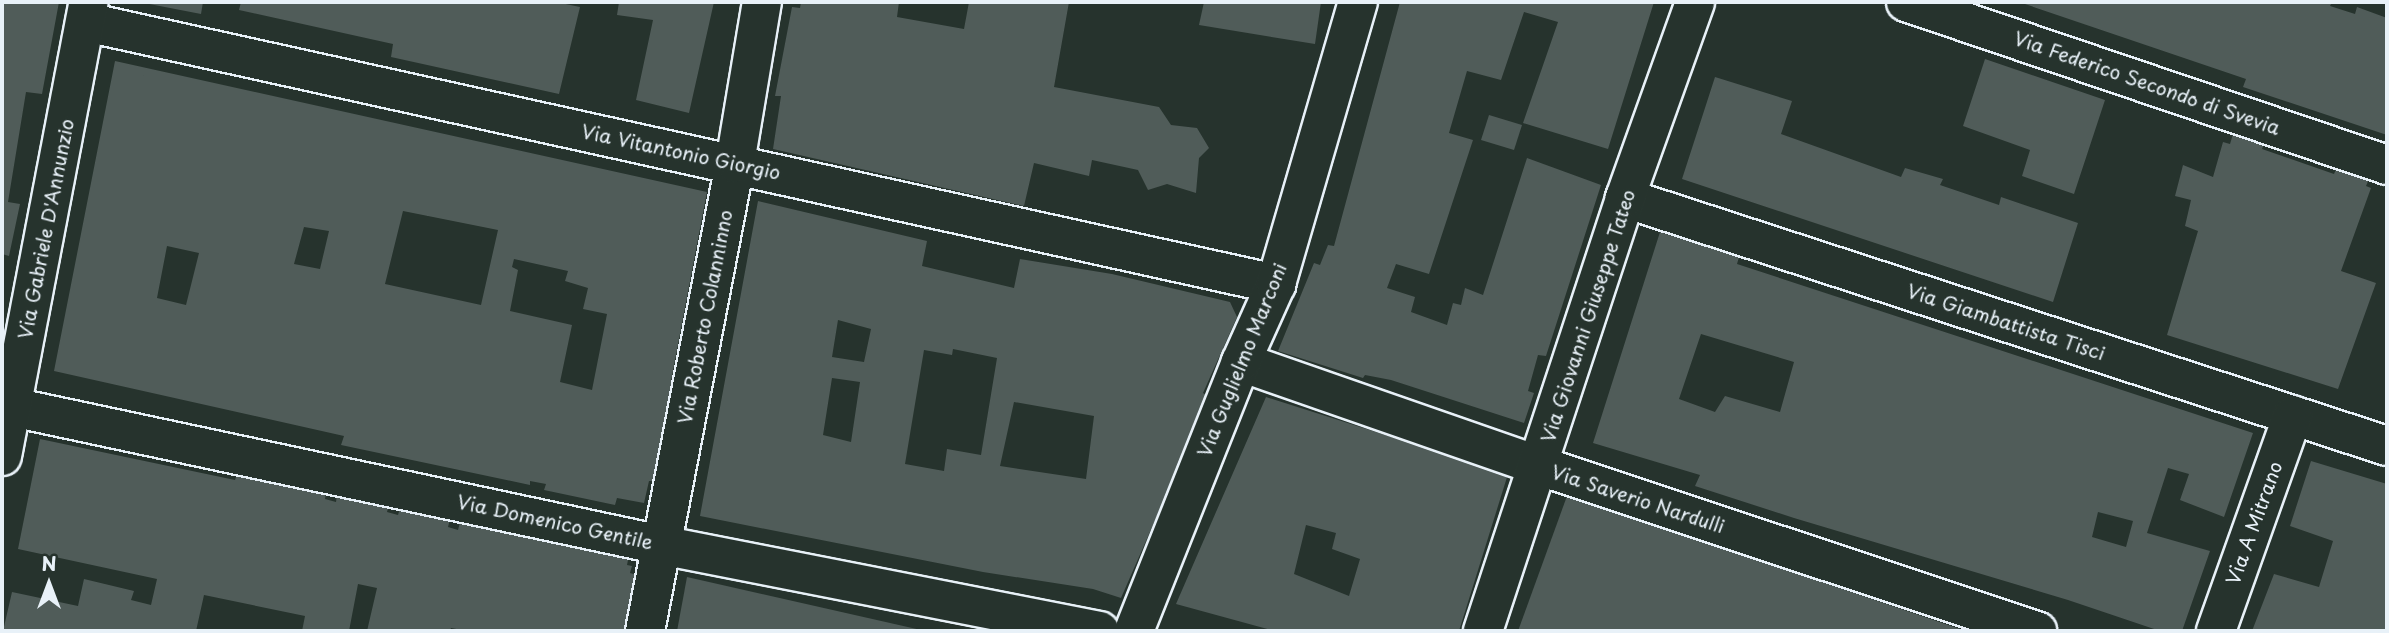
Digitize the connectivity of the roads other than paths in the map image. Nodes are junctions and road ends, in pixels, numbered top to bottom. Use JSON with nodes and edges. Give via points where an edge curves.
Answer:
{"nodes":[{"id":1,"x":762,"y":2,"type":"edge"},
{"id":2,"x":1358,"y":2,"type":"edge"},
{"id":3,"x":1695,"y":2,"type":"edge"},
{"id":4,"x":1906,"y":2,"type":"edge"},
{"id":5,"x":87,"y":12,"type":"edge"},
{"id":6,"x":736,"y":163,"type":"junction"},
{"id":7,"x":2387,"y":165,"type":"edge"},
{"id":8,"x":1625,"y":198,"type":"junction"},
{"id":9,"x":1276,"y":284,"type":"junction"},
{"id":10,"x":1241,"y":362,"type":"junction"},
{"id":11,"x":12,"y":407,"type":"junction"},
{"id":12,"x":2293,"y":415,"type":"junction"},
{"id":13,"x":2387,"y":446,"type":"edge"},
{"id":14,"x":2,"y":456,"type":"edge"},
{"id":15,"x":1540,"y":466,"type":"junction"},
{"id":16,"x":661,"y":545,"type":"junction"},
{"id":17,"x":645,"y":631,"type":"edge"},
{"id":18,"x":1100,"y":631,"type":"edge"},
{"id":19,"x":1134,"y":631,"type":"edge"},
{"id":20,"x":1483,"y":631,"type":"edge"},
{"id":21,"x":2037,"y":631,"type":"edge"},
{"id":22,"x":2216,"y":631,"type":"edge"}],
"edges":[{"from":1,"to":6,"type":"street","name":"Via Roberto Colanninno"},
{"from":2,"to":9,"type":"street","name":"Via Guglielmo Marconi"},
{"from":3,"to":8,"type":"street","name":"Via Giovanni Giuseppe Tateo"},
{"from":4,"to":7,"type":"street","name":"Via Federico Secondo di Svevia"},
{"from":5,"to":6,"type":"street","name":"Via Vitantonio Giorgio"},
{"from":5,"to":11,"type":"street","name":"Via Gabriele D'Annunzio"},
{"from":6,"to":9,"type":"street","name":"Via Vitantonio Giorgio"},
{"from":6,"to":16,"type":"street","name":"Via Roberto Colanninno"},
{"from":8,"to":12,"type":"street","name":"Via Giambattista Tisci"},
{"from":8,"to":15,"type":"street","name":"Via Giovanni Giuseppe Tateo"},
{"from":9,"to":10,"type":"street","name":"Via Guglielmo Marconi"},
{"from":10,"to":15,"type":"street","name":"Via Saverio Nardulli"},
{"from":10,"to":19,"type":"street","name":"Via Guglielmo Marconi"},
{"from":11,"to":14,"type":"street","name":"Via Gabriele D'Annunzio"},
{"from":11,"to":16,"type":"street","name":"Via Domenico Gentile"},
{"from":12,"to":13,"type":"street","name":"Via Giambattista Tisci"},
{"from":12,"to":22,"type":"street","name":"Via A Mitrano"},
{"from":15,"to":20,"type":"street","name":"Via Giovanni Giuseppe Tateo"},
{"from":15,"to":21,"type":"street","name":"Via Saverio Nardulli"},
{"from":16,"to":17,"type":"street","name":"Via Roberto Colanninno"},
{"from":16,"to":18,"type":"street","name":"Via Domenico Gentile"}]}
